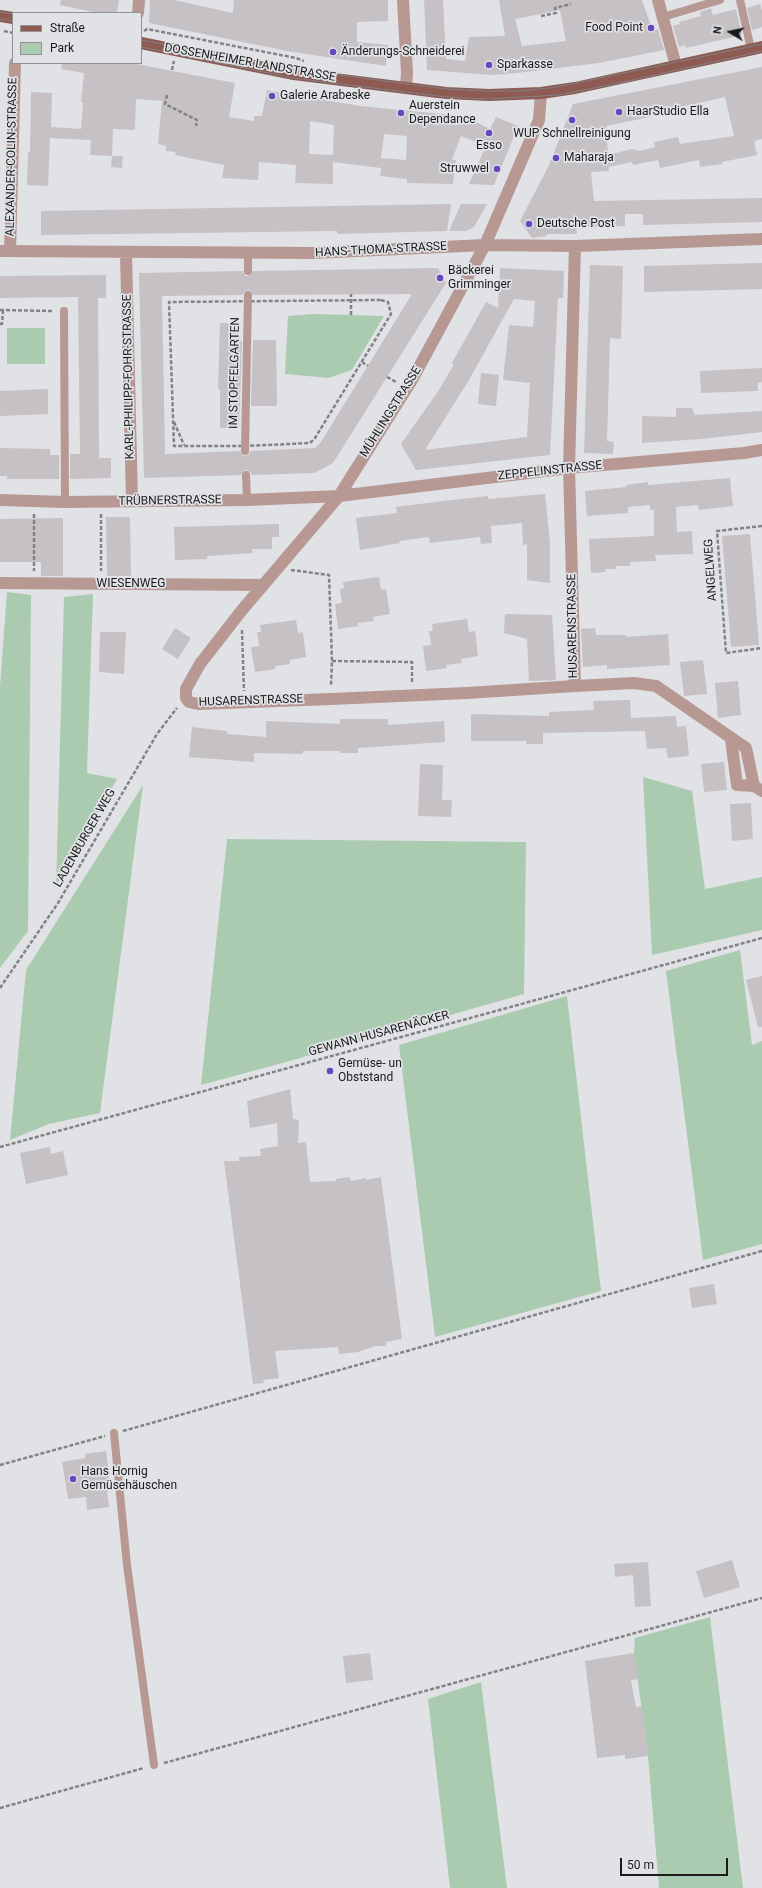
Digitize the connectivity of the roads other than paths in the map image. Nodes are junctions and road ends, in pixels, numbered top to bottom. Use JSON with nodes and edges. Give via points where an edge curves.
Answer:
{"nodes":[{"id":1,"x":139,"y":0,"type":"edge"},
{"id":2,"x":403,"y":0,"type":"edge"},
{"id":3,"x":658,"y":0,"type":"edge"},
{"id":4,"x":720,"y":0,"type":"edge"},
{"id":5,"x":740,"y":0,"type":"edge"},
{"id":6,"x":138,"y":12,"type":"edge"},
{"id":7,"x":0,"y":16,"type":"edge"},
{"id":8,"x":663,"y":17,"type":"junction"},
{"id":9,"x":12,"y":18,"type":"edge"},
{"id":10,"x":142,"y":43,"type":"edge"},
{"id":11,"x":756,"y":48,"type":"edge"},
{"id":12,"x":15,"y":64,"type":"edge"},
{"id":13,"x":676,"y":66,"type":"junction"},
{"id":14,"x":406,"y":88,"type":"junction"},
{"id":15,"x":541,"y":93,"type":"junction"},
{"id":16,"x":762,"y":238,"type":"edge"},
{"id":17,"x":485,"y":245,"type":"junction"},
{"id":18,"x":575,"y":246,"type":"junction"},
{"id":19,"x":5,"y":251,"type":"edge"},
{"id":20,"x":126,"y":253,"type":"junction"},
{"id":21,"x":248,"y":254,"type":"junction"},
{"id":22,"x":248,"y":271,"type":"dead end"},
{"id":23,"x":248,"y":298,"type":"road end"},
{"id":24,"x":64,"y":311,"type":"road end"},
{"id":25,"x":246,"y":448,"type":"road end"},
{"id":26,"x":762,"y":450,"type":"edge"},
{"id":27,"x":569,"y":468,"type":"junction"},
{"id":28,"x":246,"y":475,"type":"dead end"},
{"id":29,"x":339,"y":496,"type":"junction"},
{"id":30,"x":0,"y":500,"type":"edge"},
{"id":31,"x":247,"y":500,"type":"junction"},
{"id":32,"x":132,"y":501,"type":"junction"},
{"id":33,"x":65,"y":502,"type":"junction"},
{"id":34,"x":0,"y":583,"type":"edge"},
{"id":35,"x":263,"y":585,"type":"junction"},
{"id":36,"x":575,"y":686,"type":"junction"},
{"id":37,"x":186,"y":698,"type":"joint"},
{"id":38,"x":758,"y":788,"type":"edge"},
{"id":39,"x":114,"y":1433,"type":"road end"},
{"id":40,"x":154,"y":1766,"type":"road end"}],
"edges":[{"from":1,"to":6,"type":"street"},
{"from":2,"to":14,"type":"street"},
{"from":3,"to":8,"type":"street"},
{"from":4,"to":8,"type":"lane"},
{"from":5,"to":11,"type":"lane"},
{"from":7,"to":9,"type":"main road"},
{"from":8,"to":13,"type":"street"},
{"from":10,"to":14,"type":"main road","name":"DOSSENHEIMER LANDSTRASSE","via":[[294,74]]},
{"from":11,"to":13,"type":"main road","name":"DOSSENHEIMER LANDSTRASSE"},
{"from":12,"to":19,"type":"street","name":"ALEXANDER-COLIN-STRASSE"},
{"from":13,"to":15,"type":"main road","name":"DOSSENHEIMER LANDSTRASSE"},
{"from":14,"to":15,"type":"main road","name":"DOSSENHEIMER LANDSTRASSE","via":[[482,95]]},
{"from":15,"to":17,"type":"street","name":"MÜHLINGSTRASSE","via":[[539,120]]},
{"from":16,"to":18,"type":"street","name":"HANS-THOMA-STRASSE"},
{"from":17,"to":18,"type":"street","name":"HANS-THOMA-STRASSE"},
{"from":17,"to":21,"type":"street","name":"HANS-THOMA-STRASSE"},
{"from":17,"to":29,"type":"street","name":"MÜHLINGSTRASSE","via":[[412,380]]},
{"from":18,"to":27,"type":"street","name":"HUSARENSTRASSE"},
{"from":19,"to":20,"type":"street","name":"HANS-THOMA-STRASSE"},
{"from":20,"to":21,"type":"street","name":"HANS-THOMA-STRASSE"},
{"from":20,"to":32,"type":"street","name":"KARL-PHILIPP-FOHR-STRASSE"},
{"from":21,"to":22,"type":"lane"},
{"from":23,"to":25,"type":"lane","name":"IM STOPFELGARTEN"},
{"from":24,"to":33,"type":"lane"},
{"from":26,"to":27,"type":"street","name":"ZEPPELINSTRASSE"},
{"from":27,"to":29,"type":"street","name":"ZEPPELINSTRASSE"},
{"from":27,"to":36,"type":"street","name":"HUSARENSTRASSE"},
{"from":28,"to":31,"type":"lane"},
{"from":29,"to":31,"type":"street","name":"TRÜBNERSTRASSE"},
{"from":29,"to":35,"type":"street","name":"MÜHLINGSTRASSE"},
{"from":30,"to":33,"type":"street","name":"TRÜBNERSTRASSE"},
{"from":31,"to":32,"type":"street","name":"TRÜBNERSTRASSE"},
{"from":32,"to":33,"type":"street","name":"TRÜBNERSTRASSE"},
{"from":34,"to":35,"type":"street","name":"WIESENWEG"},
{"from":35,"to":37,"type":"street","name":"MÜHLINGSTRASSE","via":[[200,664],[188,684]]},
{"from":36,"to":37,"type":"street","name":"HUSARENSTRASSE","via":[[198,704],[189,702]]},
{"from":36,"to":38,"type":"street","via":[[634,682],[656,686],[746,748]]},
{"from":39,"to":40,"type":"lane","via":[[128,1573]]}]}
